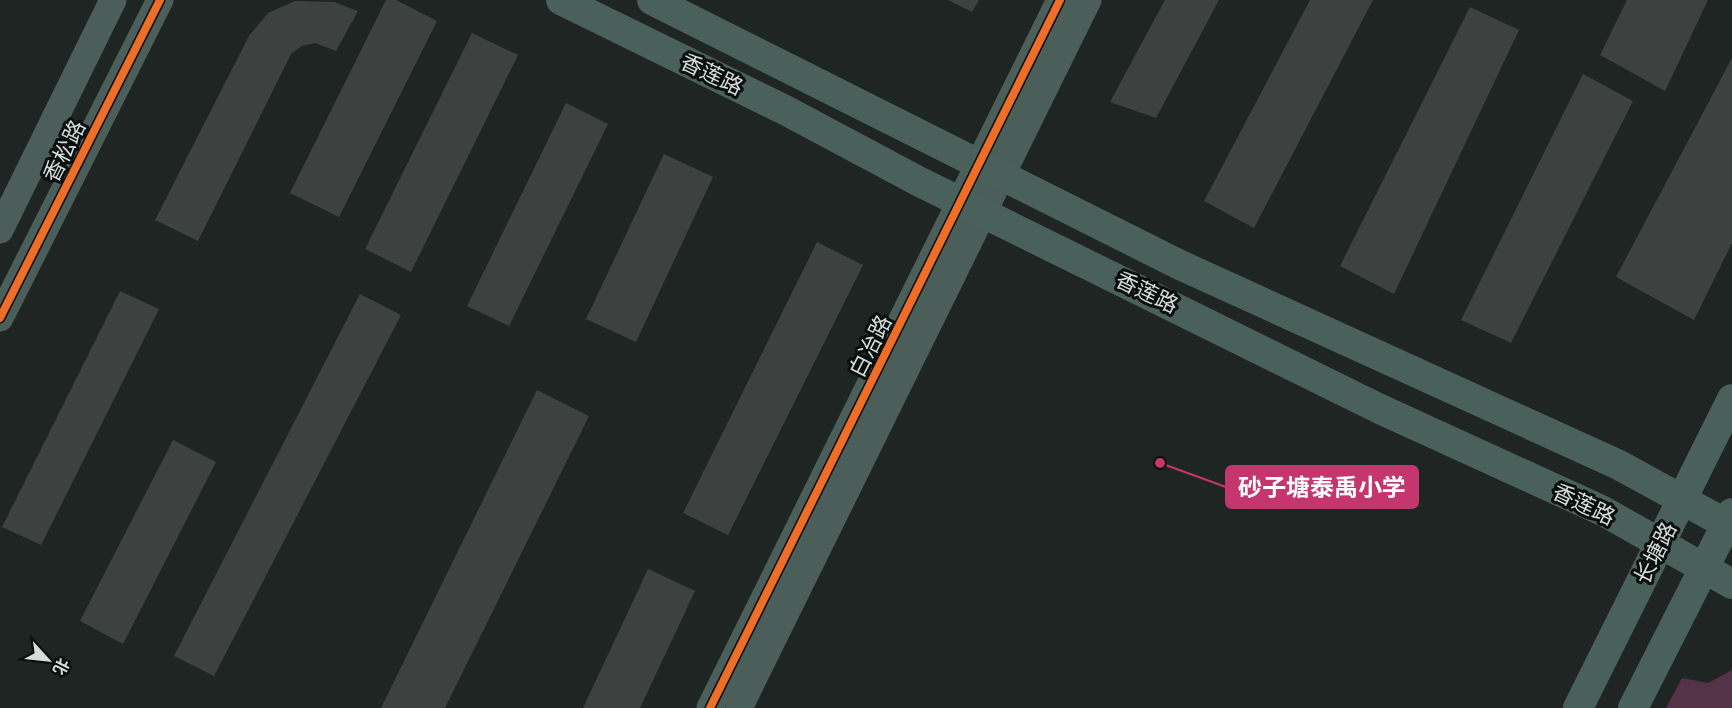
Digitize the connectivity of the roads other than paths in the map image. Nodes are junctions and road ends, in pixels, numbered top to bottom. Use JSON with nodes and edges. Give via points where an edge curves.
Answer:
{"nodes":[{"id":1,"x":113,"y":0,"type":"edge"},
{"id":2,"x":160,"y":0,"type":"edge"},
{"id":3,"x":561,"y":0,"type":"edge"},
{"id":4,"x":652,"y":0,"type":"edge"},
{"id":5,"x":1060,"y":0,"type":"edge"},
{"id":6,"x":1088,"y":0,"type":"edge"},
{"id":7,"x":990,"y":170,"type":"junction"},
{"id":8,"x":973,"y":208,"type":"junction"},
{"id":9,"x":0,"y":230,"type":"edge"},
{"id":10,"x":0,"y":318,"type":"edge"},
{"id":11,"x":1732,"y":399,"type":"edge"},
{"id":12,"x":1682,"y":500,"type":"junction"},
{"id":13,"x":1730,"y":522,"type":"edge"},
{"id":14,"x":1660,"y":543,"type":"junction"},
{"id":15,"x":1704,"y":568,"type":"junction"},
{"id":16,"x":1732,"y":584,"type":"edge"},
{"id":17,"x":710,"y":708,"type":"edge"},
{"id":18,"x":739,"y":708,"type":"edge"},
{"id":19,"x":1578,"y":708,"type":"edge"},
{"id":20,"x":1633,"y":708,"type":"edge"}],
"edges":[{"from":1,"to":9,"type":"street","name":"香松路"},
{"from":2,"to":10,"type":"street","name":"香松路"},
{"from":3,"to":8,"type":"main road","name":"香莲路"},
{"from":4,"to":7,"type":"main road","name":"香莲路"},
{"from":5,"to":7,"type":"street","name":"白冶路"},
{"from":6,"to":7,"type":"street","name":"白冶路"},
{"from":7,"to":8,"type":"street","name":"白冶路"},
{"from":7,"to":12,"type":"main road","name":"香莲路","via":[[1240,294],[1619,465]]},
{"from":8,"to":14,"type":"main road","name":"香莲路","via":[[1380,409],[1603,511]]},
{"from":8,"to":17,"type":"street","name":"白冶路"},
{"from":8,"to":18,"type":"street","name":"白冶路"},
{"from":11,"to":12,"type":"main road","name":"长塘路"},
{"from":12,"to":13,"type":"main road","name":"香莲路"},
{"from":12,"to":14,"type":"main road","name":"长塘路"},
{"from":13,"to":15,"type":"main road"},
{"from":14,"to":15,"type":"main road","name":"香莲路"},
{"from":14,"to":19,"type":"main road","name":"长塘路"},
{"from":15,"to":16,"type":"main road","name":"香莲路"},
{"from":15,"to":20,"type":"main road"}]}
